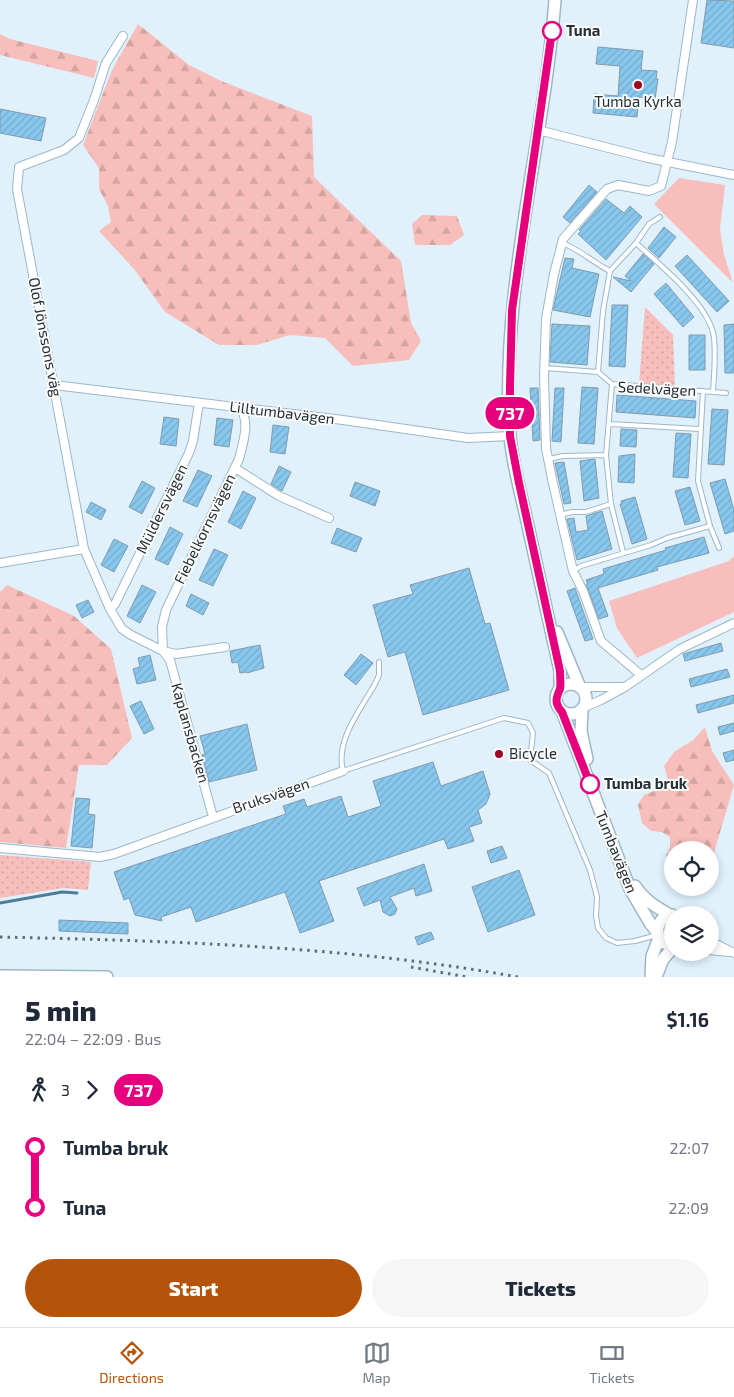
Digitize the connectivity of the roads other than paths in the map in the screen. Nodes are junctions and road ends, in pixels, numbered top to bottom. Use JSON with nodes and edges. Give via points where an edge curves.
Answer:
{"nodes":[{"id":1,"x":555,"y":0,"type":"edge"},
{"id":2,"x":693,"y":0,"type":"edge"},
{"id":3,"x":123,"y":36,"type":"dead end"},
{"id":4,"x":538,"y":130,"type":"junction"},
{"id":5,"x":667,"y":162,"type":"junction"},
{"id":6,"x":734,"y":175,"type":"edge"},
{"id":7,"x":660,"y":217,"type":"dead end"},
{"id":8,"x":562,"y":243,"type":"junction"},
{"id":9,"x":636,"y":243,"type":"junction"},
{"id":10,"x":610,"y":271,"type":"junction"},
{"id":11,"x":544,"y":368,"type":"junction"},
{"id":12,"x":598,"y":372,"type":"junction"},
{"id":13,"x":612,"y":384,"type":"junction"},
{"id":14,"x":54,"y":385,"type":"junction"},
{"id":15,"x":702,"y":391,"type":"junction"},
{"id":16,"x":713,"y":392,"type":"junction"},
{"id":17,"x":726,"y":393,"type":"dead end"},
{"id":18,"x":199,"y":403,"type":"junction"},
{"id":19,"x":239,"y":407,"type":"junction"},
{"id":20,"x":610,"y":424,"type":"junction"},
{"id":21,"x":700,"y":429,"type":"junction"},
{"id":22,"x":510,"y":436,"type":"junction"},
{"id":23,"x":606,"y":455,"type":"junction"},
{"id":24,"x":548,"y":459,"type":"junction"},
{"id":25,"x":235,"y":468,"type":"junction"},
{"id":26,"x":611,"y":504,"type":"junction"},
{"id":27,"x":560,"y":515,"type":"junction"},
{"id":28,"x":329,"y":518,"type":"dead end"},
{"id":29,"x":710,"y":526,"type":"junction"},
{"id":30,"x":719,"y":548,"type":"dead end"},
{"id":31,"x":84,"y":549,"type":"junction"},
{"id":32,"x":623,"y":552,"type":"junction"},
{"id":33,"x":0,"y":563,"type":"edge"},
{"id":34,"x":573,"y":571,"type":"junction"},
{"id":35,"x":545,"y":605,"type":"junction"},
{"id":36,"x":110,"y":609,"type":"junction"},
{"id":37,"x":734,"y":623,"type":"edge"},
{"id":38,"x":225,"y":647,"type":"dead end"},
{"id":39,"x":163,"y":651,"type":"junction"},
{"id":40,"x":379,"y":662,"type":"dead end"},
{"id":41,"x":641,"y":675,"type":"junction"},
{"id":42,"x":580,"y":686,"type":"junction"},
{"id":43,"x":625,"y":687,"type":"junction"},
{"id":44,"x":560,"y":688,"type":"junction"},
{"id":45,"x":583,"y":708,"type":"junction"},
{"id":46,"x":562,"y":712,"type":"junction"},
{"id":47,"x":343,"y":771,"type":"junction"},
{"id":48,"x":213,"y":817,"type":"junction"},
{"id":49,"x":0,"y":848,"type":"edge"},
{"id":50,"x":664,"y":911,"type":"edge"},
{"id":51,"x":664,"y":919,"type":"edge"},
{"id":52,"x":658,"y":935,"type":"junction"},
{"id":53,"x":664,"y":943,"type":"edge"},
{"id":54,"x":719,"y":946,"type":"edge"},
{"id":55,"x":719,"y":951,"type":"edge"},
{"id":56,"x":734,"y":953,"type":"edge"},
{"id":57,"x":664,"y":958,"type":"edge"},
{"id":58,"x":0,"y":976,"type":"edge"},
{"id":59,"x":107,"y":977,"type":"edge"},
{"id":60,"x":651,"y":977,"type":"edge"},
{"id":61,"x":656,"y":977,"type":"edge"}],
"edges":[{"from":1,"to":4,"type":"main road"},
{"from":2,"to":5,"type":"street"},
{"from":3,"to":14,"type":"street","name":"Olof Jönssons väg","via":[[106,63],[79,138],[64,150],[19,167],[18,190]]},
{"from":4,"to":5,"type":"street"},
{"from":4,"to":22,"type":"main road","via":[[512,310]]},
{"from":5,"to":6,"type":"street"},
{"from":5,"to":8,"type":"street","via":[[663,182],[658,188],[649,191],[618,185],[607,189]]},
{"from":7,"to":9,"type":"lane","via":[[650,224]]},
{"from":8,"to":10,"type":"lane"},
{"from":8,"to":11,"type":"street","via":[[546,320]]},
{"from":9,"to":10,"type":"lane"},
{"from":9,"to":16,"type":"lane","via":[[670,274],[711,324],[714,337]]},
{"from":10,"to":12,"type":"lane","via":[[602,311]]},
{"from":11,"to":12,"type":"lane"},
{"from":11,"to":24,"type":"street"},
{"from":12,"to":13,"type":"lane"},
{"from":13,"to":15,"type":"lane","name":"Sedelvägen"},
{"from":13,"to":20,"type":"lane","name":"Sedelvägen"},
{"from":14,"to":18,"type":"street","name":"Lilltumbavägen"},
{"from":14,"to":31,"type":"street","name":"Olof Jönssons väg"},
{"from":15,"to":16,"type":"lane"},
{"from":15,"to":21,"type":"lane","name":"Sedelvägen"},
{"from":16,"to":17,"type":"lane"},
{"from":18,"to":19,"type":"street","name":"Lilltumbavägen"},
{"from":18,"to":36,"type":"street","name":"Müldersvägen","via":[[189,453]]},
{"from":19,"to":22,"type":"street","name":"Lilltumbavägen","via":[[468,438]]},
{"from":19,"to":25,"type":"street","name":"Fiebelkornsvägen","via":[[245,418],[241,452]]},
{"from":20,"to":21,"type":"lane"},
{"from":20,"to":23,"type":"lane","name":"Sedelvägen"},
{"from":21,"to":29,"type":"lane","name":"Sedelvägen","via":[[698,481]]},
{"from":22,"to":35,"type":"main road"},
{"from":23,"to":24,"type":"lane"},
{"from":23,"to":26,"type":"lane","name":"Sedelvägen"},
{"from":24,"to":27,"type":"street"},
{"from":25,"to":28,"type":"street","via":[[279,496]]},
{"from":25,"to":39,"type":"street","name":"Fiebelkornsvägen","via":[[166,610],[162,627]]},
{"from":26,"to":27,"type":"lane","via":[[586,512]]},
{"from":26,"to":32,"type":"lane","name":"Sedelvägen"},
{"from":27,"to":34,"type":"street"},
{"from":29,"to":30,"type":"lane","name":"Sedelvägen"},
{"from":29,"to":32,"type":"lane"},
{"from":31,"to":33,"type":"street"},
{"from":31,"to":36,"type":"street","name":"Olof Jönssons väg"},
{"from":32,"to":34,"type":"lane"},
{"from":34,"to":41,"type":"street","via":[[601,641]]},
{"from":35,"to":42,"type":"main road"},
{"from":35,"to":44,"type":"main road","via":[[560,671]]},
{"from":36,"to":39,"type":"street","name":"Olof Jönssons väg","via":[[122,629]]},
{"from":37,"to":41,"type":"street","via":[[680,649]]},
{"from":38,"to":39,"type":"street","via":[[176,654]]},
{"from":39,"to":48,"type":"street","name":"Kaplansbacken","via":[[170,660]]},
{"from":40,"to":47,"type":"lane","via":[[379,675],[344,742]]},
{"from":41,"to":43,"type":"street"},
{"from":42,"to":43,"type":"street"},
{"from":42,"to":44,"type":"main road","via":[[568,683]]},
{"from":42,"to":45,"type":"main road","via":[[587,695]]},
{"from":43,"to":45,"type":"street"},
{"from":44,"to":46,"type":"main road","via":[[556,699]]},
{"from":45,"to":46,"type":"main road","via":[[573,714]]},
{"from":45,"to":50,"type":"main road","name":"Tumbavägen","via":[[581,731],[585,754],[636,887],[641,896]]},
{"from":46,"to":52,"type":"main road","name":"Tumbavägen","via":[[630,889]]},
{"from":47,"to":48,"type":"street","name":"Bruksvägen"},
{"from":47,"to":52,"type":"lane","name":"Bruksvägen","via":[[504,718],[528,722],[533,733],[530,760],[548,773],[590,870],[597,897],[598,928],[606,938],[617,943]]},
{"from":48,"to":49,"type":"street","name":"Bruksvägen","via":[[114,854],[100,856]]},
{"from":51,"to":52,"type":"main road","via":[[659,922]]},
{"from":52,"to":53,"type":"main road"},
{"from":52,"to":60,"type":"main road"},
{"from":54,"to":56,"type":"street"},
{"from":55,"to":56,"type":"street"},
{"from":57,"to":61,"type":"main road"},
{"from":58,"to":59,"type":"main road"}]}
